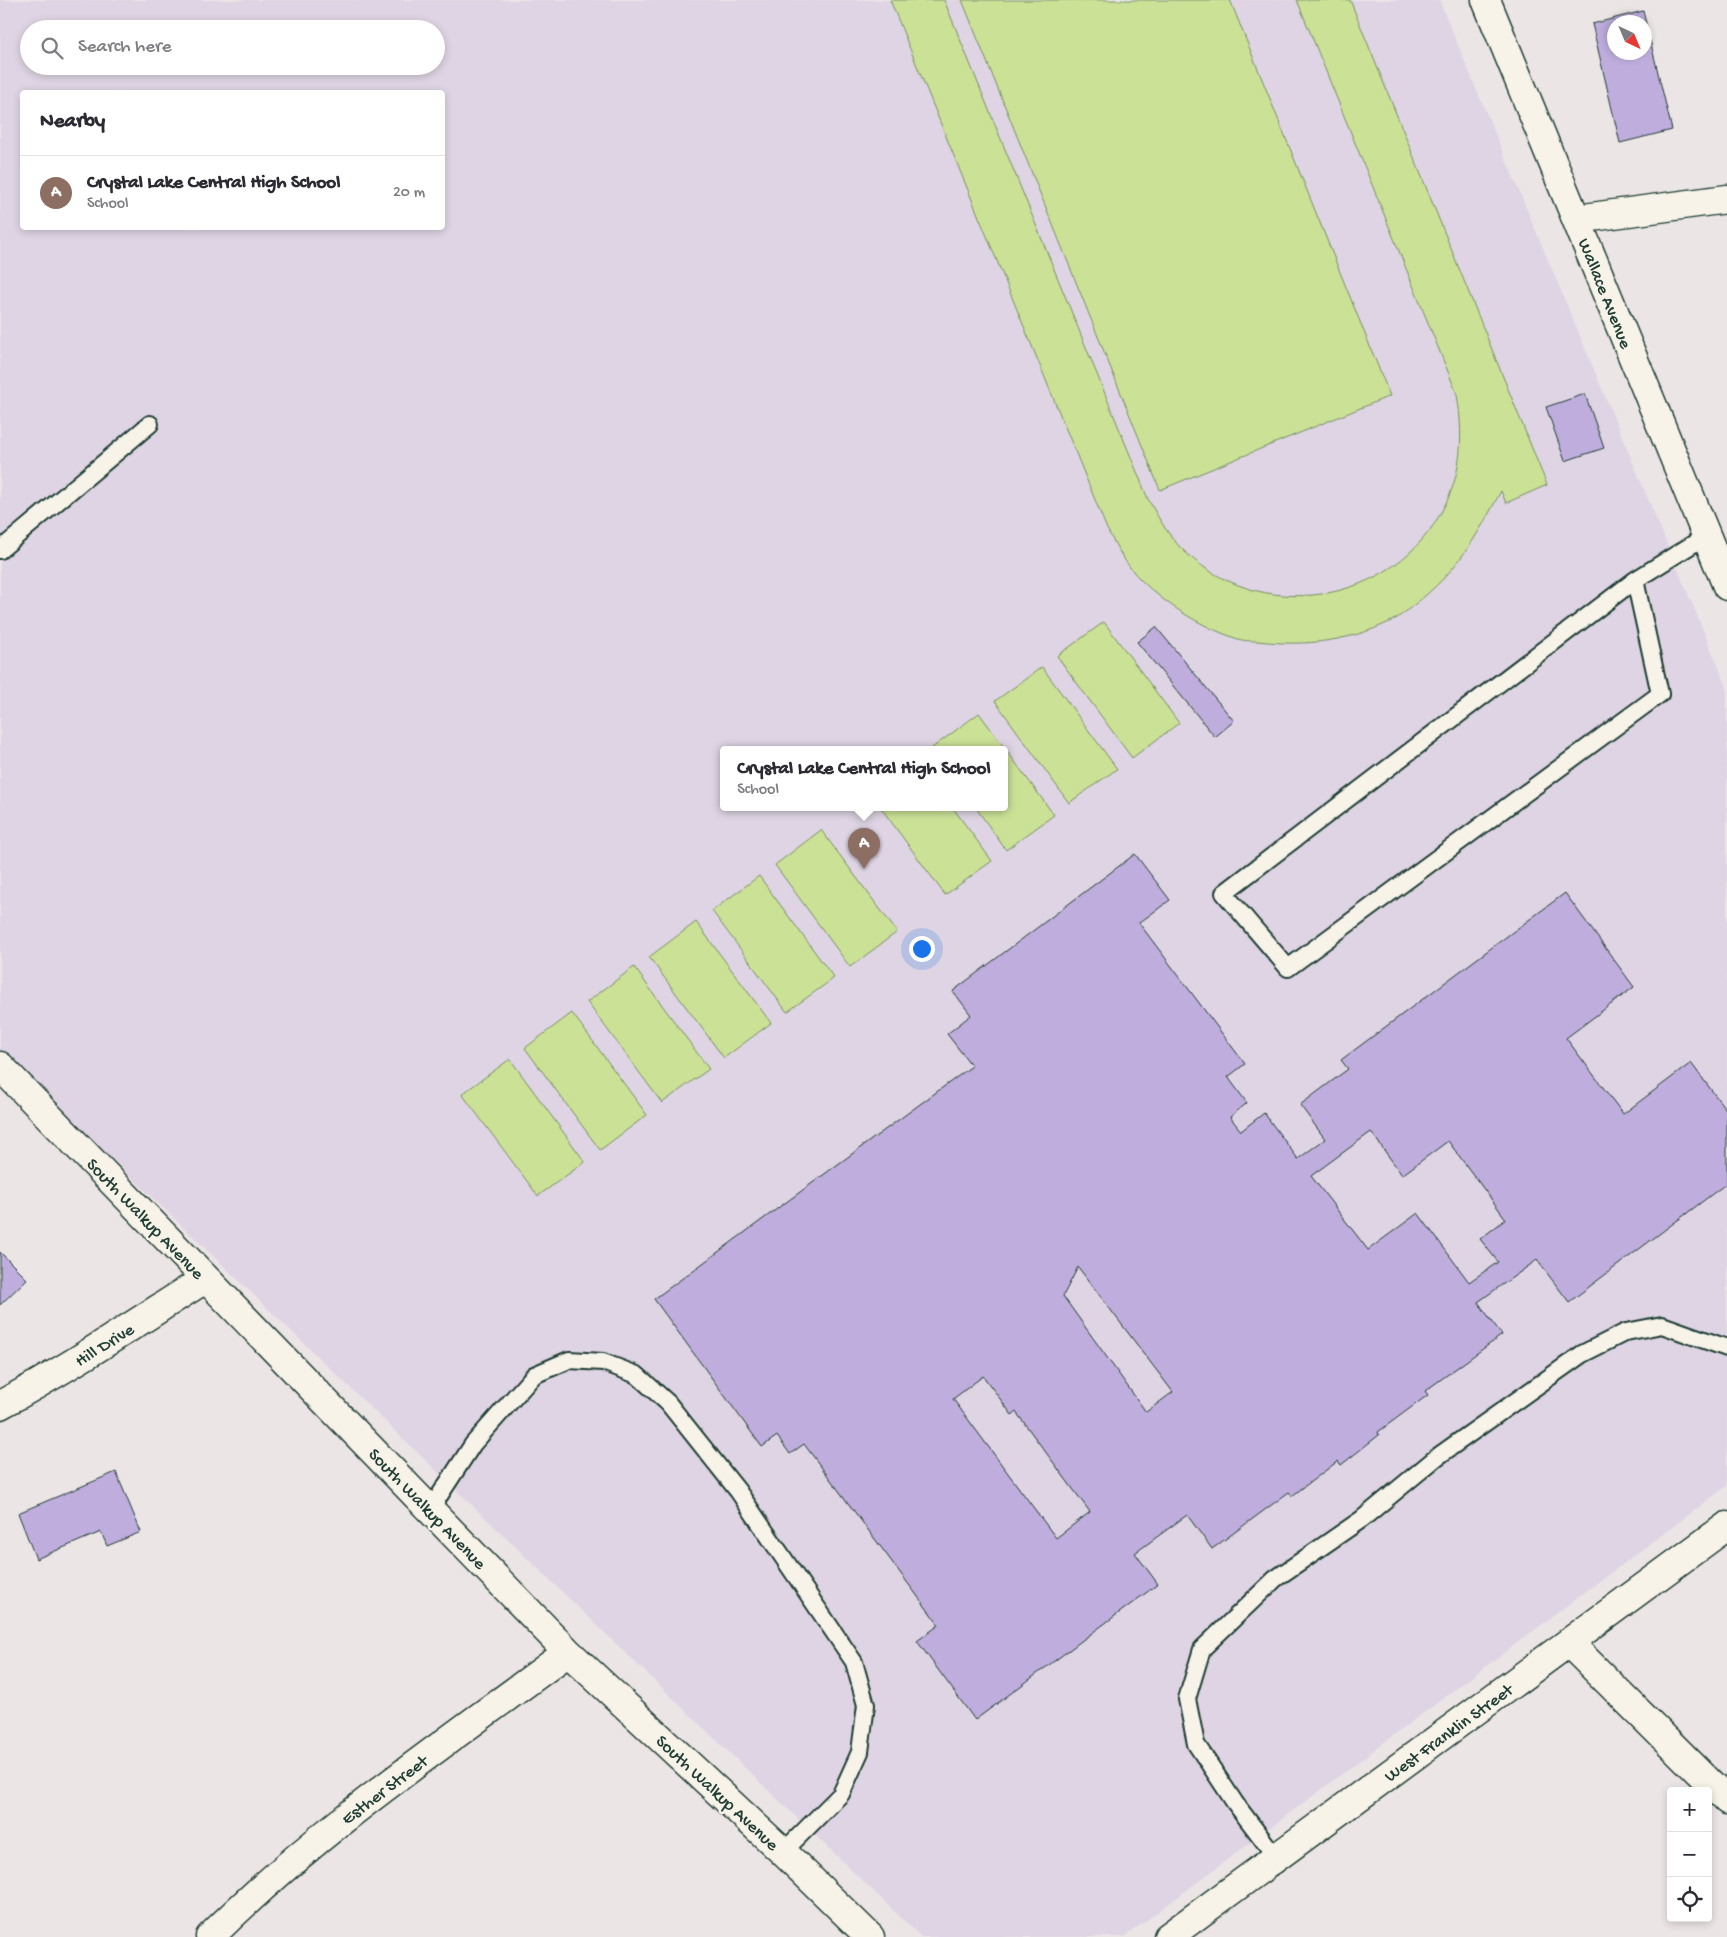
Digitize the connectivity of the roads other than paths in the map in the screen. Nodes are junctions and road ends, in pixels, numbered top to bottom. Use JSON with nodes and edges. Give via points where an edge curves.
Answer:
{"nodes":[{"id":1,"x":1486,"y":0,"type":"edge"},
{"id":2,"x":1727,"y":199,"type":"edge"},
{"id":3,"x":1576,"y":219,"type":"junction"},
{"id":4,"x":150,"y":424,"type":"dead end"},
{"id":5,"x":1706,"y":536,"type":"junction"},
{"id":6,"x":0,"y":550,"type":"edge"},
{"id":7,"x":1635,"y":580,"type":"junction"},
{"id":8,"x":1727,"y":586,"type":"edge"},
{"id":9,"x":0,"y":1066,"type":"edge"},
{"id":10,"x":205,"y":1279,"type":"junction"},
{"id":11,"x":1727,"y":1348,"type":"edge"},
{"id":12,"x":0,"y":1405,"type":"edge"},
{"id":13,"x":430,"y":1510,"type":"junction"},
{"id":14,"x":1727,"y":1526,"type":"edge"},
{"id":15,"x":1569,"y":1644,"type":"junction"},
{"id":16,"x":568,"y":1652,"type":"junction"},
{"id":17,"x":1727,"y":1800,"type":"edge"},
{"id":18,"x":783,"y":1852,"type":"junction"},
{"id":19,"x":1276,"y":1857,"type":"junction"},
{"id":20,"x":210,"y":1937,"type":"edge"},
{"id":21,"x":870,"y":1937,"type":"edge"},
{"id":22,"x":1168,"y":1937,"type":"edge"}],
"edges":[{"from":1,"to":3,"type":"street","name":"Wallace Avenue"},
{"from":2,"to":3,"type":"street"},
{"from":3,"to":5,"type":"street","name":"Wallace Avenue"},
{"from":4,"to":6,"type":"lane"},
{"from":5,"to":7,"type":"lane"},
{"from":5,"to":8,"type":"street","name":"Wallace Avenue"},
{"from":7,"to":7,"type":"lane","via":[[1224,893],[1288,968],[1660,694]]},
{"from":9,"to":10,"type":"street","name":"South Walkup Avenue"},
{"from":10,"to":12,"type":"street","name":"Hill Drive","via":[[93,1352]]},
{"from":10,"to":13,"type":"street","name":"South Walkup Avenue"},
{"from":11,"to":19,"type":"lane","via":[[1662,1325],[1626,1332],[1582,1354],[1437,1457],[1362,1519],[1275,1579],[1202,1649],[1186,1699],[1196,1744]]},
{"from":13,"to":16,"type":"street","name":"South Walkup Avenue"},
{"from":13,"to":18,"type":"lane","via":[[473,1444],[534,1375],[569,1360],[603,1362],[636,1375],[668,1403],[738,1491],[854,1662],[866,1705],[860,1752],[841,1794]]},
{"from":14,"to":15,"type":"street","name":"West Franklin Street"},
{"from":15,"to":17,"type":"street"},
{"from":15,"to":19,"type":"street","name":"West Franklin Street"},
{"from":16,"to":18,"type":"street","name":"South Walkup Avenue"},
{"from":16,"to":20,"type":"street","name":"Esther Street","via":[[345,1818]]},
{"from":18,"to":21,"type":"street","name":"South Walkup Avenue"},
{"from":19,"to":22,"type":"street","name":"West Franklin Street"}]}
